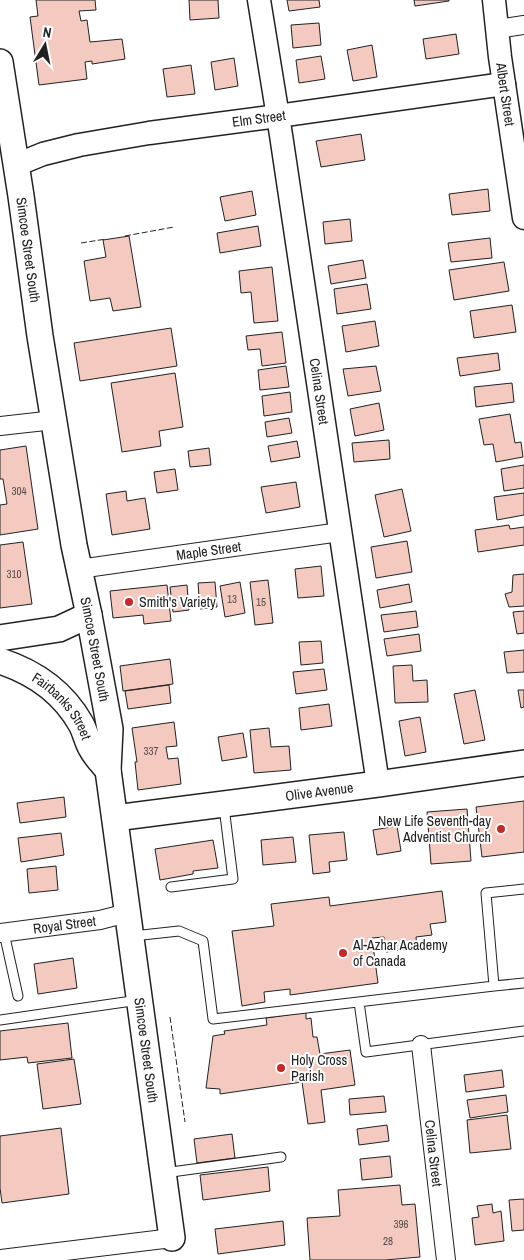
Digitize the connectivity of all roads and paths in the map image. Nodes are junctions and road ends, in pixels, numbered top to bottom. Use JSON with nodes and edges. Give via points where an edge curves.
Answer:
{"nodes":[{"id":1,"x":259,"y":0,"type":"edge"},
{"id":2,"x":494,"y":0,"type":"edge"},
{"id":3,"x":524,"y":25,"type":"edge"},
{"id":4,"x":497,"y":29,"type":"junction"},
{"id":5,"x":0,"y":66,"type":"edge"},
{"id":6,"x":504,"y":84,"type":"junction"},
{"id":7,"x":278,"y":116,"type":"junction"},
{"id":8,"x":8,"y":168,"type":"edge"},
{"id":9,"x":524,"y":218,"type":"edge"},
{"id":10,"x":54,"y":420,"type":"junction"},
{"id":11,"x":0,"y":426,"type":"edge"},
{"id":12,"x":340,"y":532,"type":"junction"},
{"id":13,"x":79,"y":569,"type":"junction"},
{"id":14,"x":89,"y":615,"type":"junction"},
{"id":15,"x":0,"y":638,"type":"edge"},
{"id":16,"x":0,"y":661,"type":"edge"},
{"id":17,"x":524,"y":763,"type":"edge"},
{"id":18,"x":108,"y":770,"type":"junction"},
{"id":19,"x":378,"y":784,"type":"junction"},
{"id":20,"x":224,"y":804,"type":"junction"},
{"id":21,"x":115,"y":818,"type":"junction"},
{"id":22,"x":171,"y":887,"type":"dead end"},
{"id":23,"x":524,"y":889,"type":"edge"},
{"id":24,"x":129,"y":925,"type":"junction"},
{"id":25,"x":2,"y":933,"type":"edge"},
{"id":26,"x":524,"y":983,"type":"edge"},
{"id":27,"x":494,"y":986,"type":"junction"},
{"id":28,"x":18,"y":996,"type":"dead end"},
{"id":29,"x":139,"y":1000,"type":"junction"},
{"id":30,"x":360,"y":1002,"type":"junction"},
{"id":31,"x":0,"y":1020,"type":"edge"},
{"id":32,"x":524,"y":1032,"type":"edge"},
{"id":33,"x":421,"y":1045,"type":"junction"},
{"id":34,"x":280,"y":1157,"type":"dead end"},
{"id":35,"x":163,"y":1173,"type":"junction"},
{"id":36,"x":172,"y":1238,"type":"joint"},
{"id":37,"x":0,"y":1260,"type":"edge"},
{"id":38,"x":446,"y":1260,"type":"edge"}],
"edges":[{"from":1,"to":7,"type":"street","name":"Celina Street"},
{"from":2,"to":4,"type":"street","name":"Albert Street"},
{"from":3,"to":4,"type":"street"},
{"from":4,"to":6,"type":"street","name":"Albert Street"},
{"from":5,"to":8,"type":"main road","name":"Simcoe Street South"},
{"from":6,"to":7,"type":"street","name":"Elm Street"},
{"from":6,"to":9,"type":"street","name":"Albert Street"},
{"from":7,"to":8,"type":"street","name":"Elm Street","via":[[79,145],[43,154]]},
{"from":7,"to":12,"type":"street","name":"Celina Street"},
{"from":8,"to":10,"type":"main road","name":"Simcoe Street South"},
{"from":10,"to":11,"type":"street"},
{"from":10,"to":13,"type":"main road","name":"Simcoe Street South"},
{"from":12,"to":13,"type":"street","name":"Maple Street"},
{"from":12,"to":19,"type":"street","name":"Celina Street"},
{"from":13,"to":14,"type":"main road","name":"Simcoe Street South"},
{"from":14,"to":15,"type":"main road","via":[[59,629]]},
{"from":14,"to":18,"type":"main road","name":"Simcoe Street South","via":[[110,729]]},
{"from":16,"to":18,"type":"main road","name":"Fairbanks Street","via":[[39,679],[70,707],[91,749]]},
{"from":17,"to":19,"type":"main road","name":"Olive Avenue"},
{"from":18,"to":21,"type":"main road","name":"Simcoe Street South"},
{"from":19,"to":20,"type":"main road","name":"Olive Avenue"},
{"from":20,"to":21,"type":"main road","name":"Olive Avenue"},
{"from":20,"to":22,"type":"lane","via":[[233,879]]},
{"from":21,"to":24,"type":"main road","name":"Simcoe Street South"},
{"from":23,"to":27,"type":"lane","via":[[486,893]]},
{"from":24,"to":25,"type":"street","name":"Royal Street","via":[[100,920]]},
{"from":24,"to":29,"type":"main road","name":"Simcoe Street South"},
{"from":24,"to":30,"type":"lane","via":[[179,931],[203,941],[214,1019]]},
{"from":25,"to":28,"type":"lane"},
{"from":26,"to":27,"type":"lane"},
{"from":27,"to":30,"type":"lane"},
{"from":29,"to":31,"type":"lane"},
{"from":29,"to":35,"type":"main road","name":"Simcoe Street South"},
{"from":30,"to":33,"type":"lane","via":[[366,1052]]},
{"from":32,"to":33,"type":"lane"},
{"from":33,"to":38,"type":"street","name":"Celina Street"},
{"from":34,"to":35,"type":"lane"},
{"from":35,"to":36,"type":"main road","name":"Simcoe Street South"},
{"from":36,"to":37,"type":"street"}]}
